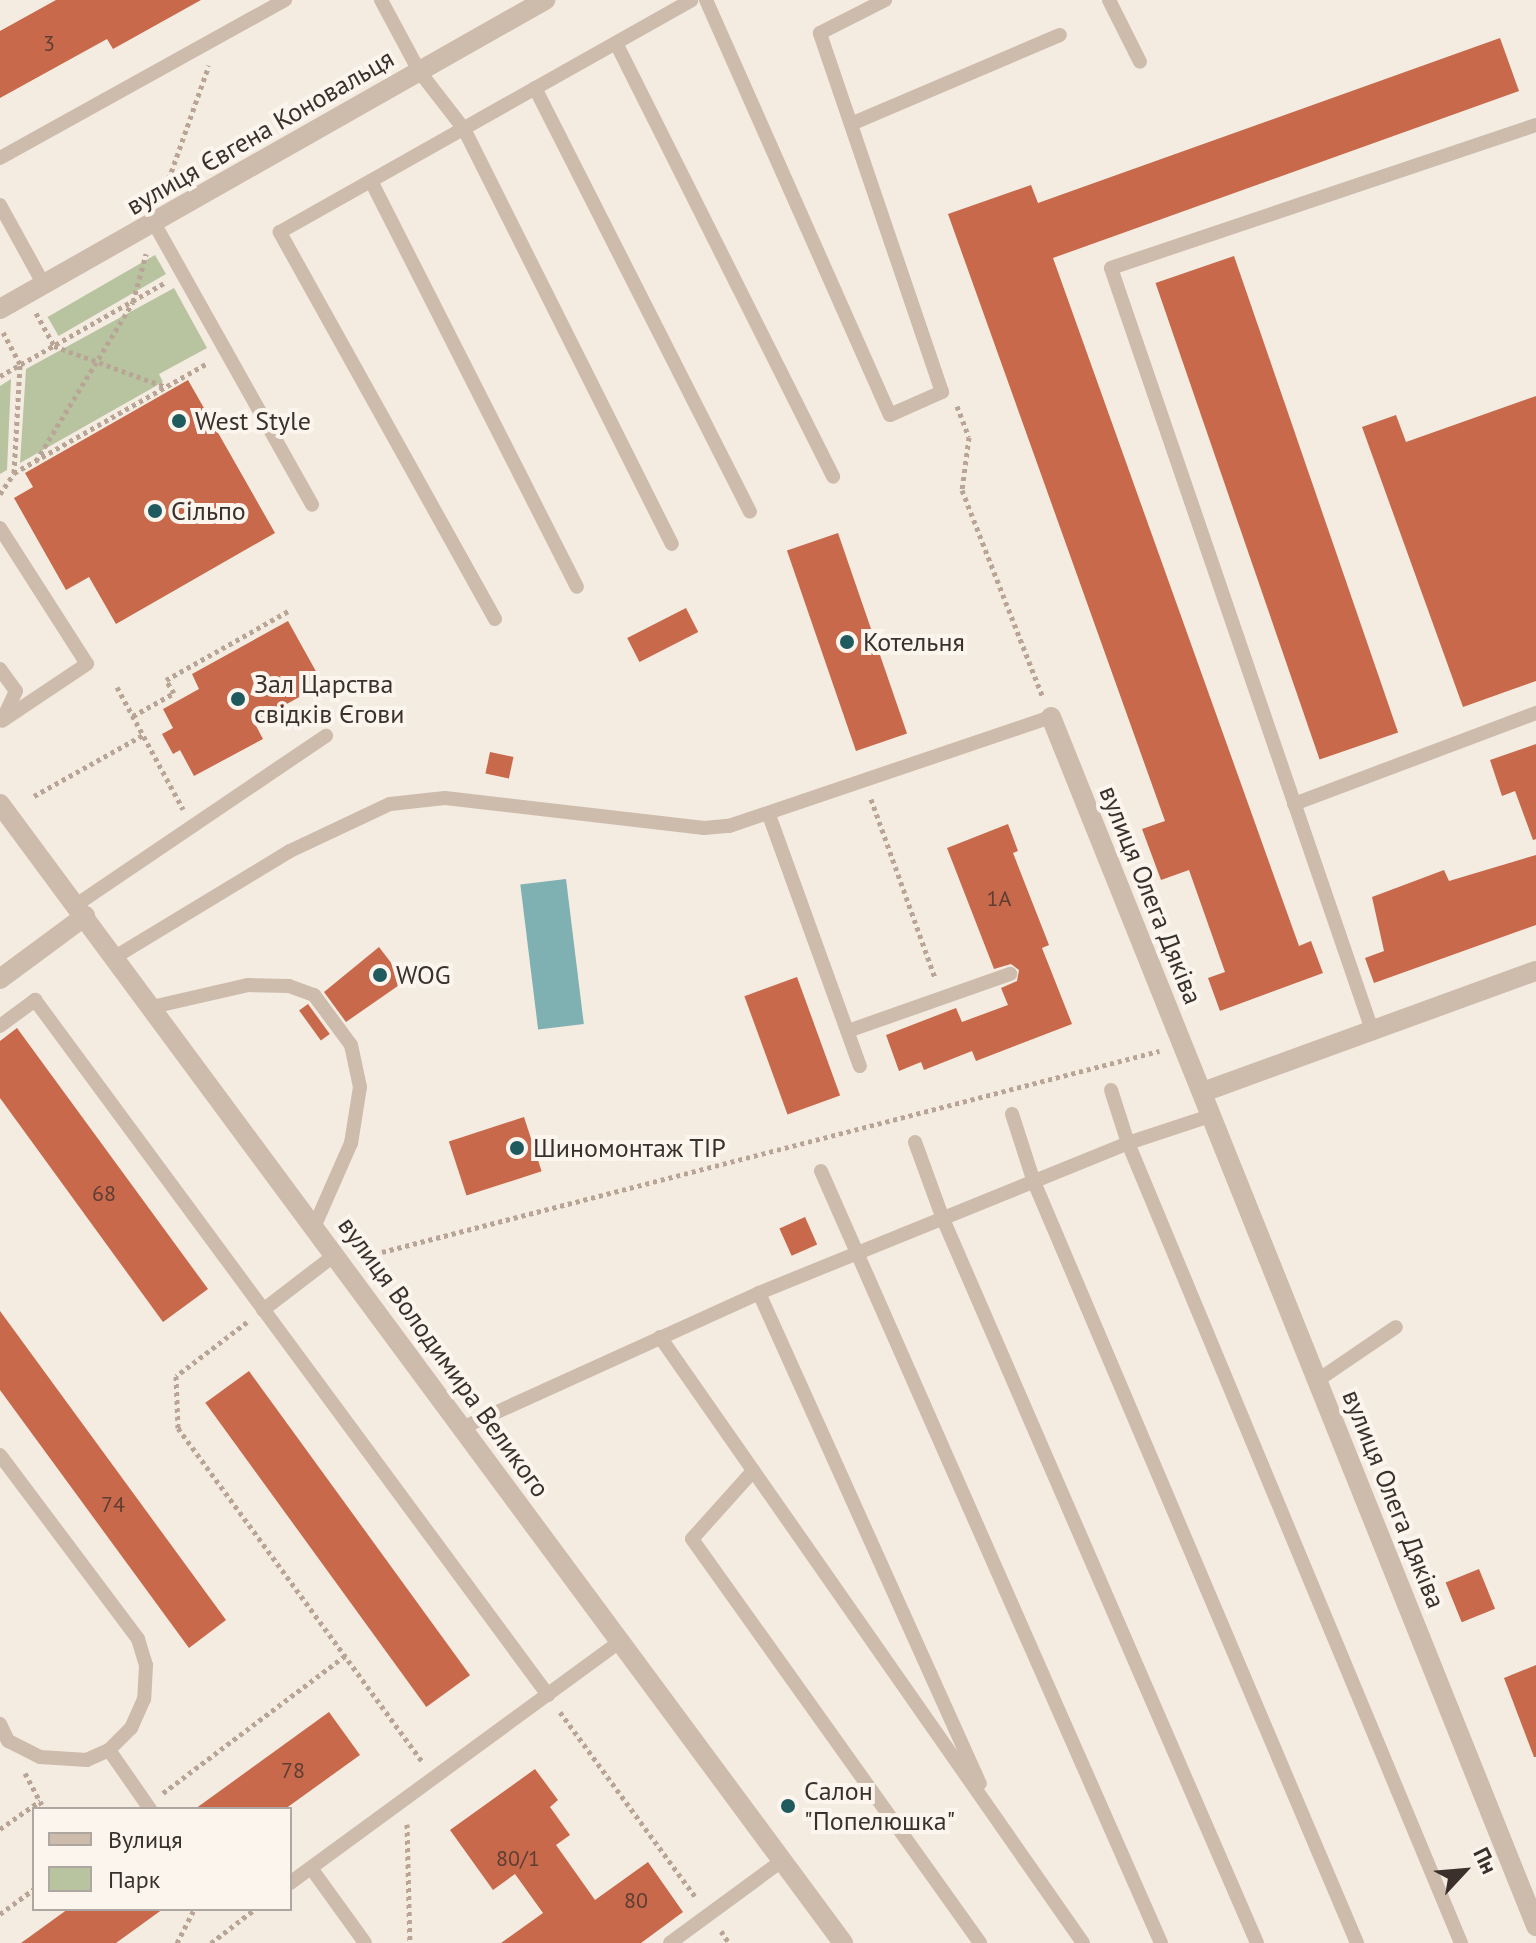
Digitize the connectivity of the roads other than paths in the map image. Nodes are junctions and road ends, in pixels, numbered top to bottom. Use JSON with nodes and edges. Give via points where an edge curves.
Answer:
{"nodes":[{"id":1,"x":285,"y":0,"type":"edge"},
{"id":2,"x":381,"y":0,"type":"edge"},
{"id":3,"x":545,"y":0,"type":"edge"},
{"id":4,"x":691,"y":0,"type":"edge"},
{"id":5,"x":706,"y":0,"type":"edge"},
{"id":6,"x":1109,"y":0,"type":"edge"},
{"id":7,"x":876,"y":2,"type":"edge"},
{"id":8,"x":1060,"y":35,"type":"dead end"},
{"id":9,"x":616,"y":43,"type":"junction"},
{"id":10,"x":1140,"y":62,"type":"dead end"},
{"id":11,"x":419,"y":71,"type":"junction"},
{"id":12,"x":535,"y":88,"type":"junction"},
{"id":13,"x":851,"y":124,"type":"junction"},
{"id":14,"x":1536,"y":125,"type":"edge"},
{"id":15,"x":464,"y":129,"type":"junction"},
{"id":16,"x":0,"y":158,"type":"edge"},
{"id":17,"x":371,"y":181,"type":"junction"},
{"id":18,"x":0,"y":205,"type":"edge"},
{"id":19,"x":154,"y":223,"type":"junction"},
{"id":20,"x":35,"y":290,"type":"junction"},
{"id":21,"x":0,"y":309,"type":"edge"},
{"id":22,"x":833,"y":477,"type":"dead end"},
{"id":23,"x":312,"y":505,"type":"dead end"},
{"id":24,"x":750,"y":512,"type":"dead end"},
{"id":25,"x":0,"y":528,"type":"edge"},
{"id":26,"x":672,"y":544,"type":"dead end"},
{"id":27,"x":577,"y":587,"type":"dead end"},
{"id":28,"x":495,"y":619,"type":"dead end"},
{"id":29,"x":0,"y":669,"type":"edge"},
{"id":30,"x":1536,"y":713,"type":"edge"},
{"id":31,"x":1051,"y":717,"type":"joint"},
{"id":32,"x":1,"y":724,"type":"edge"},
{"id":33,"x":326,"y":736,"type":"dead end"},
{"id":34,"x":0,"y":804,"type":"edge"},
{"id":35,"x":1294,"y":804,"type":"junction"},
{"id":36,"x":769,"y":815,"type":"junction"},
{"id":37,"x":80,"y":911,"type":"junction"},
{"id":38,"x":115,"y":957,"type":"junction"},
{"id":39,"x":1536,"y":971,"type":"edge"},
{"id":40,"x":1010,"y":974,"type":"dead end"},
{"id":41,"x":0,"y":979,"type":"edge"},
{"id":42,"x":152,"y":1007,"type":"junction"},
{"id":43,"x":0,"y":1026,"type":"edge"},
{"id":44,"x":1372,"y":1030,"type":"junction"},
{"id":45,"x":848,"y":1031,"type":"junction"},
{"id":46,"x":860,"y":1066,"type":"dead end"},
{"id":47,"x":1111,"y":1090,"type":"dead end"},
{"id":48,"x":1203,"y":1092,"type":"junction"},
{"id":49,"x":1012,"y":1114,"type":"dead end"},
{"id":50,"x":1213,"y":1115,"type":"junction"},
{"id":51,"x":915,"y":1142,"type":"dead end"},
{"id":52,"x":1128,"y":1143,"type":"junction"},
{"id":53,"x":821,"y":1171,"type":"dead end"},
{"id":54,"x":1034,"y":1182,"type":"junction"},
{"id":55,"x":943,"y":1219,"type":"junction"},
{"id":56,"x":315,"y":1225,"type":"junction"},
{"id":57,"x":858,"y":1253,"type":"junction"},
{"id":58,"x":336,"y":1254,"type":"junction"},
{"id":59,"x":759,"y":1293,"type":"junction"},
{"id":60,"x":263,"y":1310,"type":"junction"},
{"id":61,"x":1396,"y":1327,"type":"dead end"},
{"id":62,"x":660,"y":1337,"type":"junction"},
{"id":63,"x":1318,"y":1380,"type":"junction"},
{"id":64,"x":464,"y":1427,"type":"junction"},
{"id":65,"x":0,"y":1455,"type":"edge"},
{"id":66,"x":753,"y":1471,"type":"junction"},
{"id":67,"x":621,"y":1641,"type":"junction"},
{"id":68,"x":548,"y":1695,"type":"junction"},
{"id":69,"x":0,"y":1724,"type":"edge"},
{"id":70,"x":109,"y":1750,"type":"junction"},
{"id":71,"x":149,"y":1807,"type":"edge"},
{"id":72,"x":995,"y":1817,"type":"junction"},
{"id":73,"x":783,"y":1860,"type":"junction"},
{"id":74,"x":311,"y":1868,"type":"junction"},
{"id":75,"x":292,"y":1882,"type":"edge"},
{"id":76,"x":1536,"y":1926,"type":"edge"},
{"id":77,"x":365,"y":1943,"type":"edge"},
{"id":78,"x":670,"y":1943,"type":"edge"},
{"id":79,"x":843,"y":1943,"type":"edge"},
{"id":80,"x":980,"y":1943,"type":"edge"},
{"id":81,"x":1083,"y":1943,"type":"edge"},
{"id":82,"x":1161,"y":1943,"type":"edge"},
{"id":83,"x":1257,"y":1943,"type":"edge"},
{"id":84,"x":1357,"y":1943,"type":"edge"},
{"id":85,"x":1461,"y":1943,"type":"edge"}],
"edges":[{"from":1,"to":16,"type":"lane"},
{"from":2,"to":11,"type":"lane"},
{"from":3,"to":11,"type":"street","name":"вулиця Євгена Коновальця"},
{"from":4,"to":9,"type":"lane"},
{"from":5,"to":13,"type":"lane","via":[[890,415],[942,392]]},
{"from":6,"to":10,"type":"lane"},
{"from":7,"to":13,"type":"lane","via":[[820,33]]},
{"from":8,"to":13,"type":"lane"},
{"from":9,"to":12,"type":"lane"},
{"from":9,"to":22,"type":"lane"},
{"from":11,"to":15,"type":"lane"},
{"from":11,"to":19,"type":"street","name":"вулиця Євгена Коновальця"},
{"from":12,"to":15,"type":"lane"},
{"from":12,"to":24,"type":"lane"},
{"from":14,"to":35,"type":"lane","via":[[1111,268]]},
{"from":15,"to":17,"type":"lane"},
{"from":15,"to":26,"type":"lane"},
{"from":17,"to":27,"type":"lane"},
{"from":17,"to":28,"type":"lane","via":[[280,232]]},
{"from":18,"to":20,"type":"lane"},
{"from":19,"to":20,"type":"street","name":"вулиця Євгена Коновальця"},
{"from":19,"to":23,"type":"lane"},
{"from":20,"to":21,"type":"street","name":"вулиця Євгена Коновальця"},
{"from":25,"to":32,"type":"lane","via":[[87,664]]},
{"from":29,"to":32,"type":"lane","via":[[16,691]]},
{"from":30,"to":35,"type":"lane"},
{"from":31,"to":36,"type":"lane"},
{"from":31,"to":48,"type":"street","name":"вулиця Олега Дяківа"},
{"from":33,"to":37,"type":"lane","via":[[192,826]]},
{"from":34,"to":37,"type":"street","name":"вулиця Володимира Великого"},
{"from":35,"to":44,"type":"lane"},
{"from":36,"to":38,"type":"lane","via":[[704,828],[445,798],[390,804],[290,851]]},
{"from":36,"to":45,"type":"lane"},
{"from":37,"to":38,"type":"street","name":"вулиця Володимира Великого"},
{"from":37,"to":41,"type":"street"},
{"from":38,"to":42,"type":"street","name":"вулиця Володимира Великого"},
{"from":39,"to":44,"type":"street"},
{"from":40,"to":45,"type":"lane","via":[[941,994]]},
{"from":42,"to":56,"type":"street","name":"вулиця Володимира Великого"},
{"from":42,"to":56,"type":"lane","via":[[248,985],[289,986],[314,995],[351,1045],[360,1087],[351,1143]]},
{"from":43,"to":60,"type":"lane","via":[[35,1000]]},
{"from":44,"to":48,"type":"street"},
{"from":45,"to":46,"type":"lane"},
{"from":47,"to":52,"type":"lane"},
{"from":48,"to":50,"type":"street","name":"вулиця Олега Дяківа"},
{"from":49,"to":54,"type":"lane"},
{"from":50,"to":52,"type":"lane"},
{"from":50,"to":63,"type":"street","name":"вулиця Олега Дяківа"},
{"from":51,"to":55,"type":"lane"},
{"from":52,"to":54,"type":"lane"},
{"from":52,"to":85,"type":"lane"},
{"from":53,"to":57,"type":"lane"},
{"from":54,"to":55,"type":"lane"},
{"from":54,"to":84,"type":"lane"},
{"from":55,"to":57,"type":"lane"},
{"from":55,"to":83,"type":"lane"},
{"from":56,"to":58,"type":"street","name":"вулиця Володимира Великого"},
{"from":57,"to":59,"type":"lane"},
{"from":57,"to":82,"type":"lane"},
{"from":58,"to":60,"type":"lane"},
{"from":58,"to":64,"type":"street","name":"вулиця Володимира Великого"},
{"from":59,"to":62,"type":"lane"},
{"from":59,"to":72,"type":"lane"},
{"from":60,"to":68,"type":"lane"},
{"from":61,"to":63,"type":"lane"},
{"from":62,"to":64,"type":"lane"},
{"from":62,"to":66,"type":"lane"},
{"from":63,"to":76,"type":"street","name":"вулиця Олега Дяківа"},
{"from":64,"to":67,"type":"street","name":"вулиця Володимира Великого"},
{"from":65,"to":70,"type":"lane","via":[[138,1639],[146,1665],[144,1699],[131,1728]]},
{"from":66,"to":72,"type":"lane"},
{"from":66,"to":80,"type":"lane","via":[[692,1539]]},
{"from":67,"to":68,"type":"lane"},
{"from":67,"to":73,"type":"street","name":"вулиця Володимира Великого"},
{"from":68,"to":74,"type":"lane"},
{"from":69,"to":70,"type":"lane","via":[[8,1741],[40,1757],[87,1760]]},
{"from":70,"to":71,"type":"lane"},
{"from":72,"to":81,"type":"lane"},
{"from":73,"to":78,"type":"lane"},
{"from":73,"to":79,"type":"street","name":"вулиця Володимира Великого"},
{"from":74,"to":75,"type":"lane"},
{"from":74,"to":77,"type":"lane"}]}
